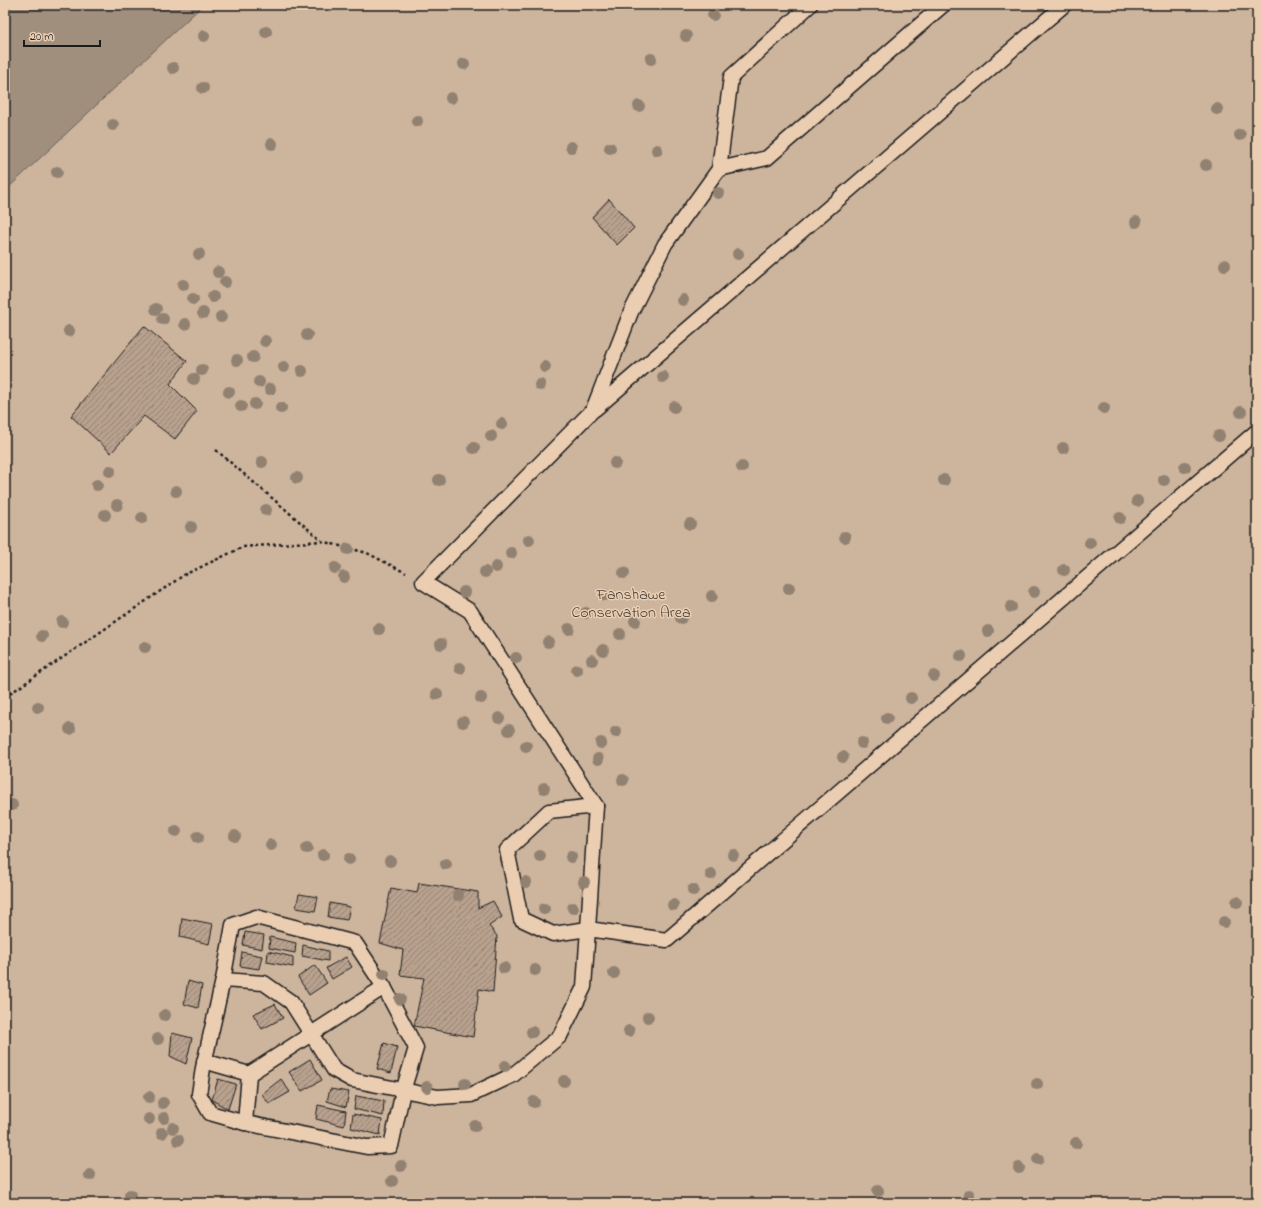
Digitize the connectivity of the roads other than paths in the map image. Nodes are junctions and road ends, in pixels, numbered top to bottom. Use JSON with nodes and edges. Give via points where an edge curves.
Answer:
{"nodes":[{"id":1,"x":810,"y":5,"type":"edge"},
{"id":2,"x":943,"y":5,"type":"edge"},
{"id":3,"x":1064,"y":5,"type":"edge"},
{"id":4,"x":719,"y":169,"type":"junction"},
{"id":5,"x":593,"y":410,"type":"junction"},
{"id":6,"x":1257,"y":431,"type":"edge"},
{"id":7,"x":596,"y":806,"type":"junction"},
{"id":8,"x":588,"y":929,"type":"junction"},
{"id":9,"x":223,"y":980,"type":"junction"},
{"id":10,"x":384,"y":987,"type":"junction"},
{"id":11,"x":311,"y":1033,"type":"junction"},
{"id":12,"x":204,"y":1061,"type":"junction"},
{"id":13,"x":249,"y":1074,"type":"junction"},
{"id":14,"x":403,"y":1091,"type":"junction"},
{"id":15,"x":244,"y":1123,"type":"junction"}],
"edges":[{"from":1,"to":4,"type":"lane","via":[[731,77]]},
{"from":2,"to":4,"type":"lane","via":[[767,158]]},
{"from":3,"to":5,"type":"lane"},
{"from":4,"to":5,"type":"lane","via":[[664,244],[631,312]]},
{"from":5,"to":7,"type":"lane","via":[[423,582],[470,611]]},
{"from":6,"to":8,"type":"lane","via":[[667,940]]},
{"from":7,"to":8,"type":"lane"},
{"from":7,"to":8,"type":"lane","via":[[549,810],[507,850],[522,919],[553,934]]},
{"from":8,"to":14,"type":"lane","via":[[584,987],[560,1036],[513,1075],[471,1095],[438,1097]]},
{"from":9,"to":10,"type":"lane","via":[[233,925],[256,917],[355,943]]},
{"from":9,"to":11,"type":"lane","via":[[264,983],[291,1002]]},
{"from":9,"to":12,"type":"lane"},
{"from":10,"to":11,"type":"lane"},
{"from":10,"to":14,"type":"lane","via":[[416,1048]]},
{"from":11,"to":13,"type":"lane"},
{"from":11,"to":14,"type":"lane","via":[[334,1070],[352,1080]]},
{"from":12,"to":13,"type":"lane"},
{"from":12,"to":15,"type":"lane","via":[[199,1094],[210,1113]]},
{"from":13,"to":15,"type":"lane"},
{"from":14,"to":15,"type":"lane","via":[[391,1146],[367,1147]]}]}
